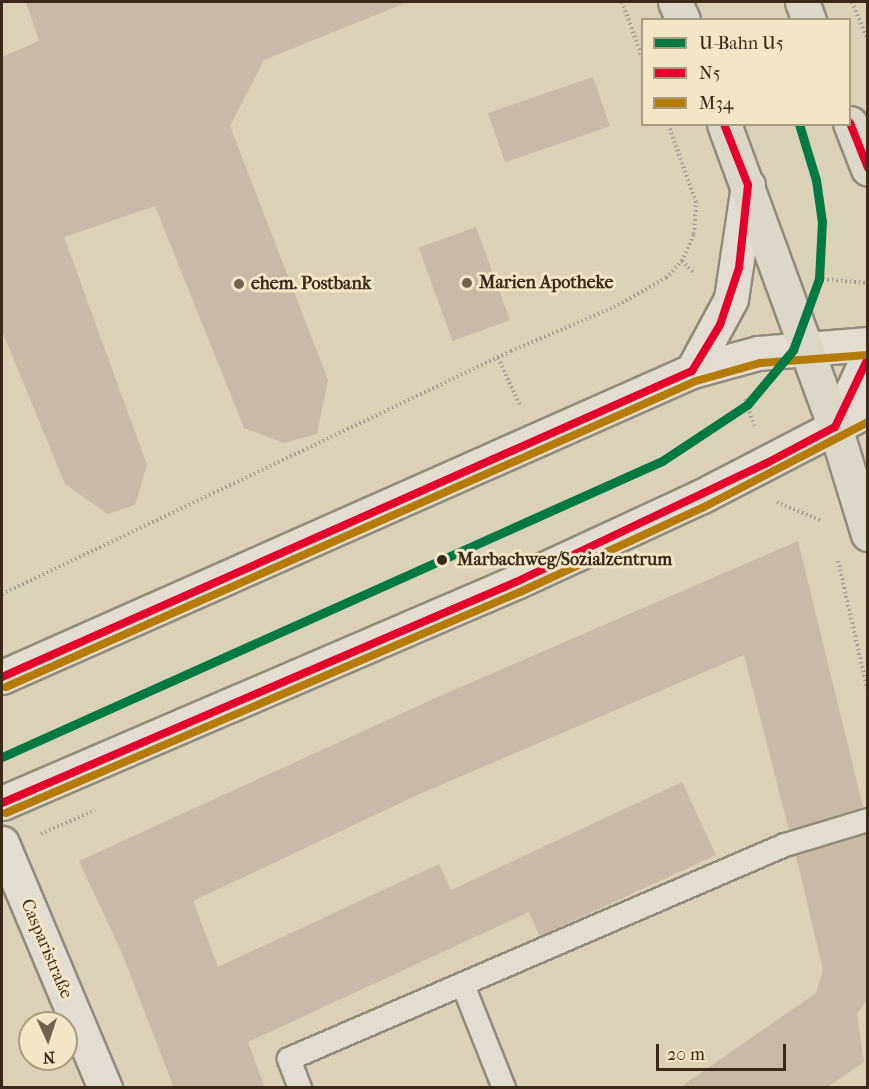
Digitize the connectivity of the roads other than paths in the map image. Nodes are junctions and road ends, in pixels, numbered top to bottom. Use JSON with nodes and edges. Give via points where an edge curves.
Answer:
{"nodes":[{"id":1,"x":675,"y":2,"type":"edge"},
{"id":2,"x":802,"y":2,"type":"edge"},
{"id":3,"x":682,"y":18,"type":"edge"},
{"id":4,"x":808,"y":18,"type":"edge"},
{"id":5,"x":725,"y":126,"type":"edge"},
{"id":6,"x":850,"y":126,"type":"edge"},
{"id":7,"x":867,"y":169,"type":"edge"},
{"id":8,"x":748,"y":185,"type":"junction"},
{"id":9,"x":867,"y":344,"type":"edge"},
{"id":10,"x":807,"y":349,"type":"junction"},
{"id":11,"x":867,"y":357,"type":"edge"},
{"id":12,"x":692,"y":371,"type":"junction"},
{"id":13,"x":867,"y":410,"type":"edge"},
{"id":14,"x":835,"y":427,"type":"junction"},
{"id":15,"x":867,"y":534,"type":"edge"},
{"id":16,"x":2,"y":678,"type":"edge"},
{"id":17,"x":2,"y":803,"type":"edge"},
{"id":18,"x":867,"y":820,"type":"edge"},
{"id":19,"x":2,"y":843,"type":"edge"},
{"id":20,"x":463,"y":985,"type":"junction"},
{"id":21,"x":105,"y":1088,"type":"edge"},
{"id":22,"x":300,"y":1088,"type":"edge"},
{"id":23,"x":504,"y":1088,"type":"edge"}],
"edges":[{"from":1,"to":3,"type":"main road"},
{"from":2,"to":4,"type":"main road"},
{"from":5,"to":8,"type":"main road"},
{"from":6,"to":7,"type":"main road"},
{"from":8,"to":10,"type":"main road"},
{"from":8,"to":12,"type":"main road","via":[[731,299]]},
{"from":9,"to":10,"type":"main road"},
{"from":10,"to":12,"type":"main road","via":[[740,356]]},
{"from":10,"to":14,"type":"main road"},
{"from":11,"to":14,"type":"main road"},
{"from":12,"to":16,"type":"main road"},
{"from":13,"to":14,"type":"main road"},
{"from":14,"to":15,"type":"main road"},
{"from":14,"to":17,"type":"main road","via":[[700,497],[516,582]]},
{"from":18,"to":20,"type":"lane","via":[[785,845]]},
{"from":19,"to":21,"type":"main road","name":"Casparistraße"},
{"from":20,"to":22,"type":"lane","via":[[289,1059]]},
{"from":20,"to":23,"type":"lane"}]}
